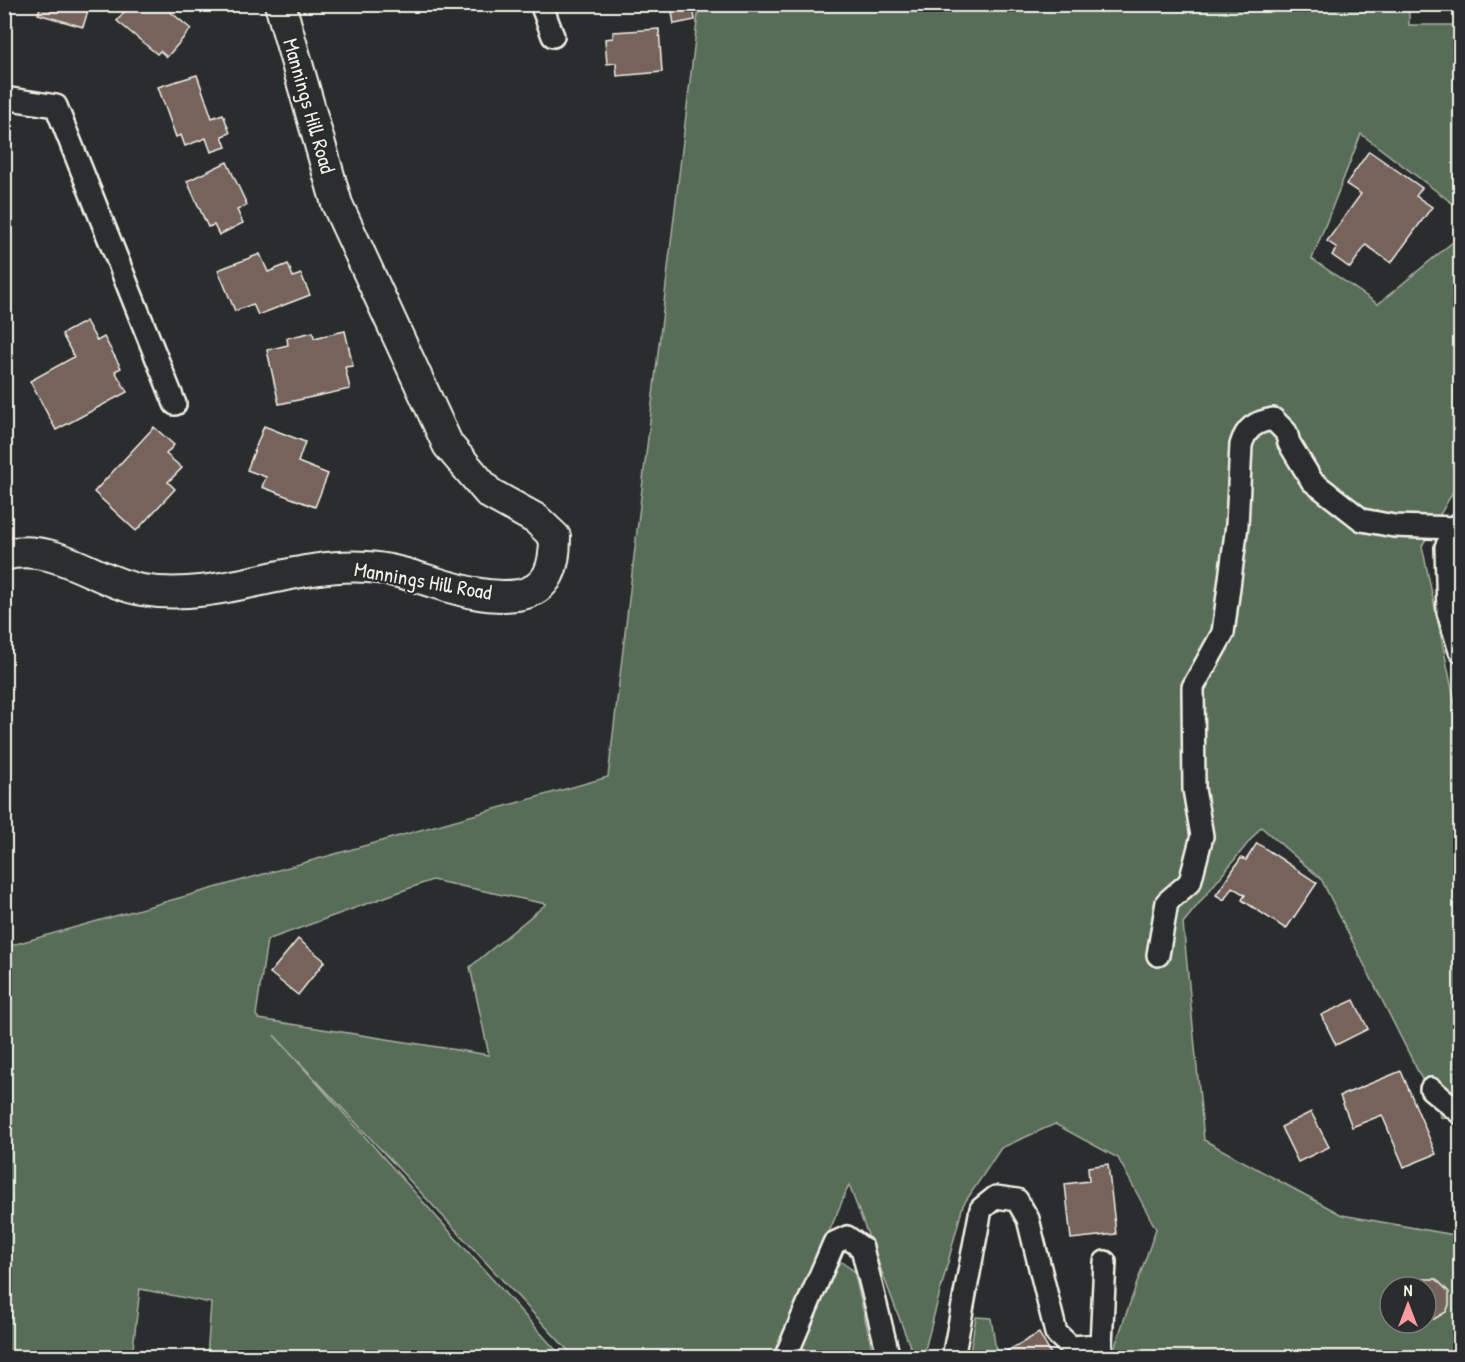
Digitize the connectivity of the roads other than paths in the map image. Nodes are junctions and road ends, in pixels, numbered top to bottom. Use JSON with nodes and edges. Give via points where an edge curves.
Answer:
{"nodes":[{"id":1,"x":280,"y":4,"type":"edge"},
{"id":2,"x":541,"y":4,"type":"edge"},
{"id":3,"x":553,"y":36,"type":"dead end"},
{"id":4,"x":4,"y":98,"type":"edge"},
{"id":5,"x":175,"y":404,"type":"dead end"},
{"id":6,"x":1459,"y":526,"type":"edge"},
{"id":7,"x":4,"y":555,"type":"edge"},
{"id":8,"x":1461,"y":651,"type":"edge"},
{"id":9,"x":1158,"y":955,"type":"dead end"},
{"id":10,"x":1431,"y":1089,"type":"dead end"},
{"id":11,"x":1461,"y":1113,"type":"edge"},
{"id":12,"x":1105,"y":1262,"type":"dead end"},
{"id":13,"x":785,"y":1358,"type":"edge"},
{"id":14,"x":889,"y":1358,"type":"edge"},
{"id":15,"x":953,"y":1358,"type":"edge"}],
"edges":[{"from":1,"to":7,"type":"main road","name":"Mannings Hill Road","via":[[337,204],[361,257],[448,445],[489,493],[536,519],[555,537],[555,561],[545,582],[519,595],[479,595],[404,574],[357,567],[327,568],[191,592],[141,590],[46,554],[18,551]]},
{"from":2,"to":3,"type":"street"},
{"from":4,"to":5,"type":"street","via":[[56,106]]},
{"from":6,"to":8,"type":"street","via":[[1446,547],[1448,612]]},
{"from":6,"to":9,"type":"street","via":[[1394,526],[1362,520],[1312,481],[1286,432],[1273,419],[1258,421],[1244,433],[1223,633],[1193,687],[1194,789],[1202,836],[1190,882],[1167,902]]},
{"from":10,"to":11,"type":"street"},
{"from":12,"to":15,"type":"street","via":[[1101,1345],[1071,1347],[1056,1332],[1028,1219],[1017,1200],[996,1197],[981,1209]]},
{"from":13,"to":14,"type":"street","via":[[834,1243],[847,1237],[861,1248]]}]}
